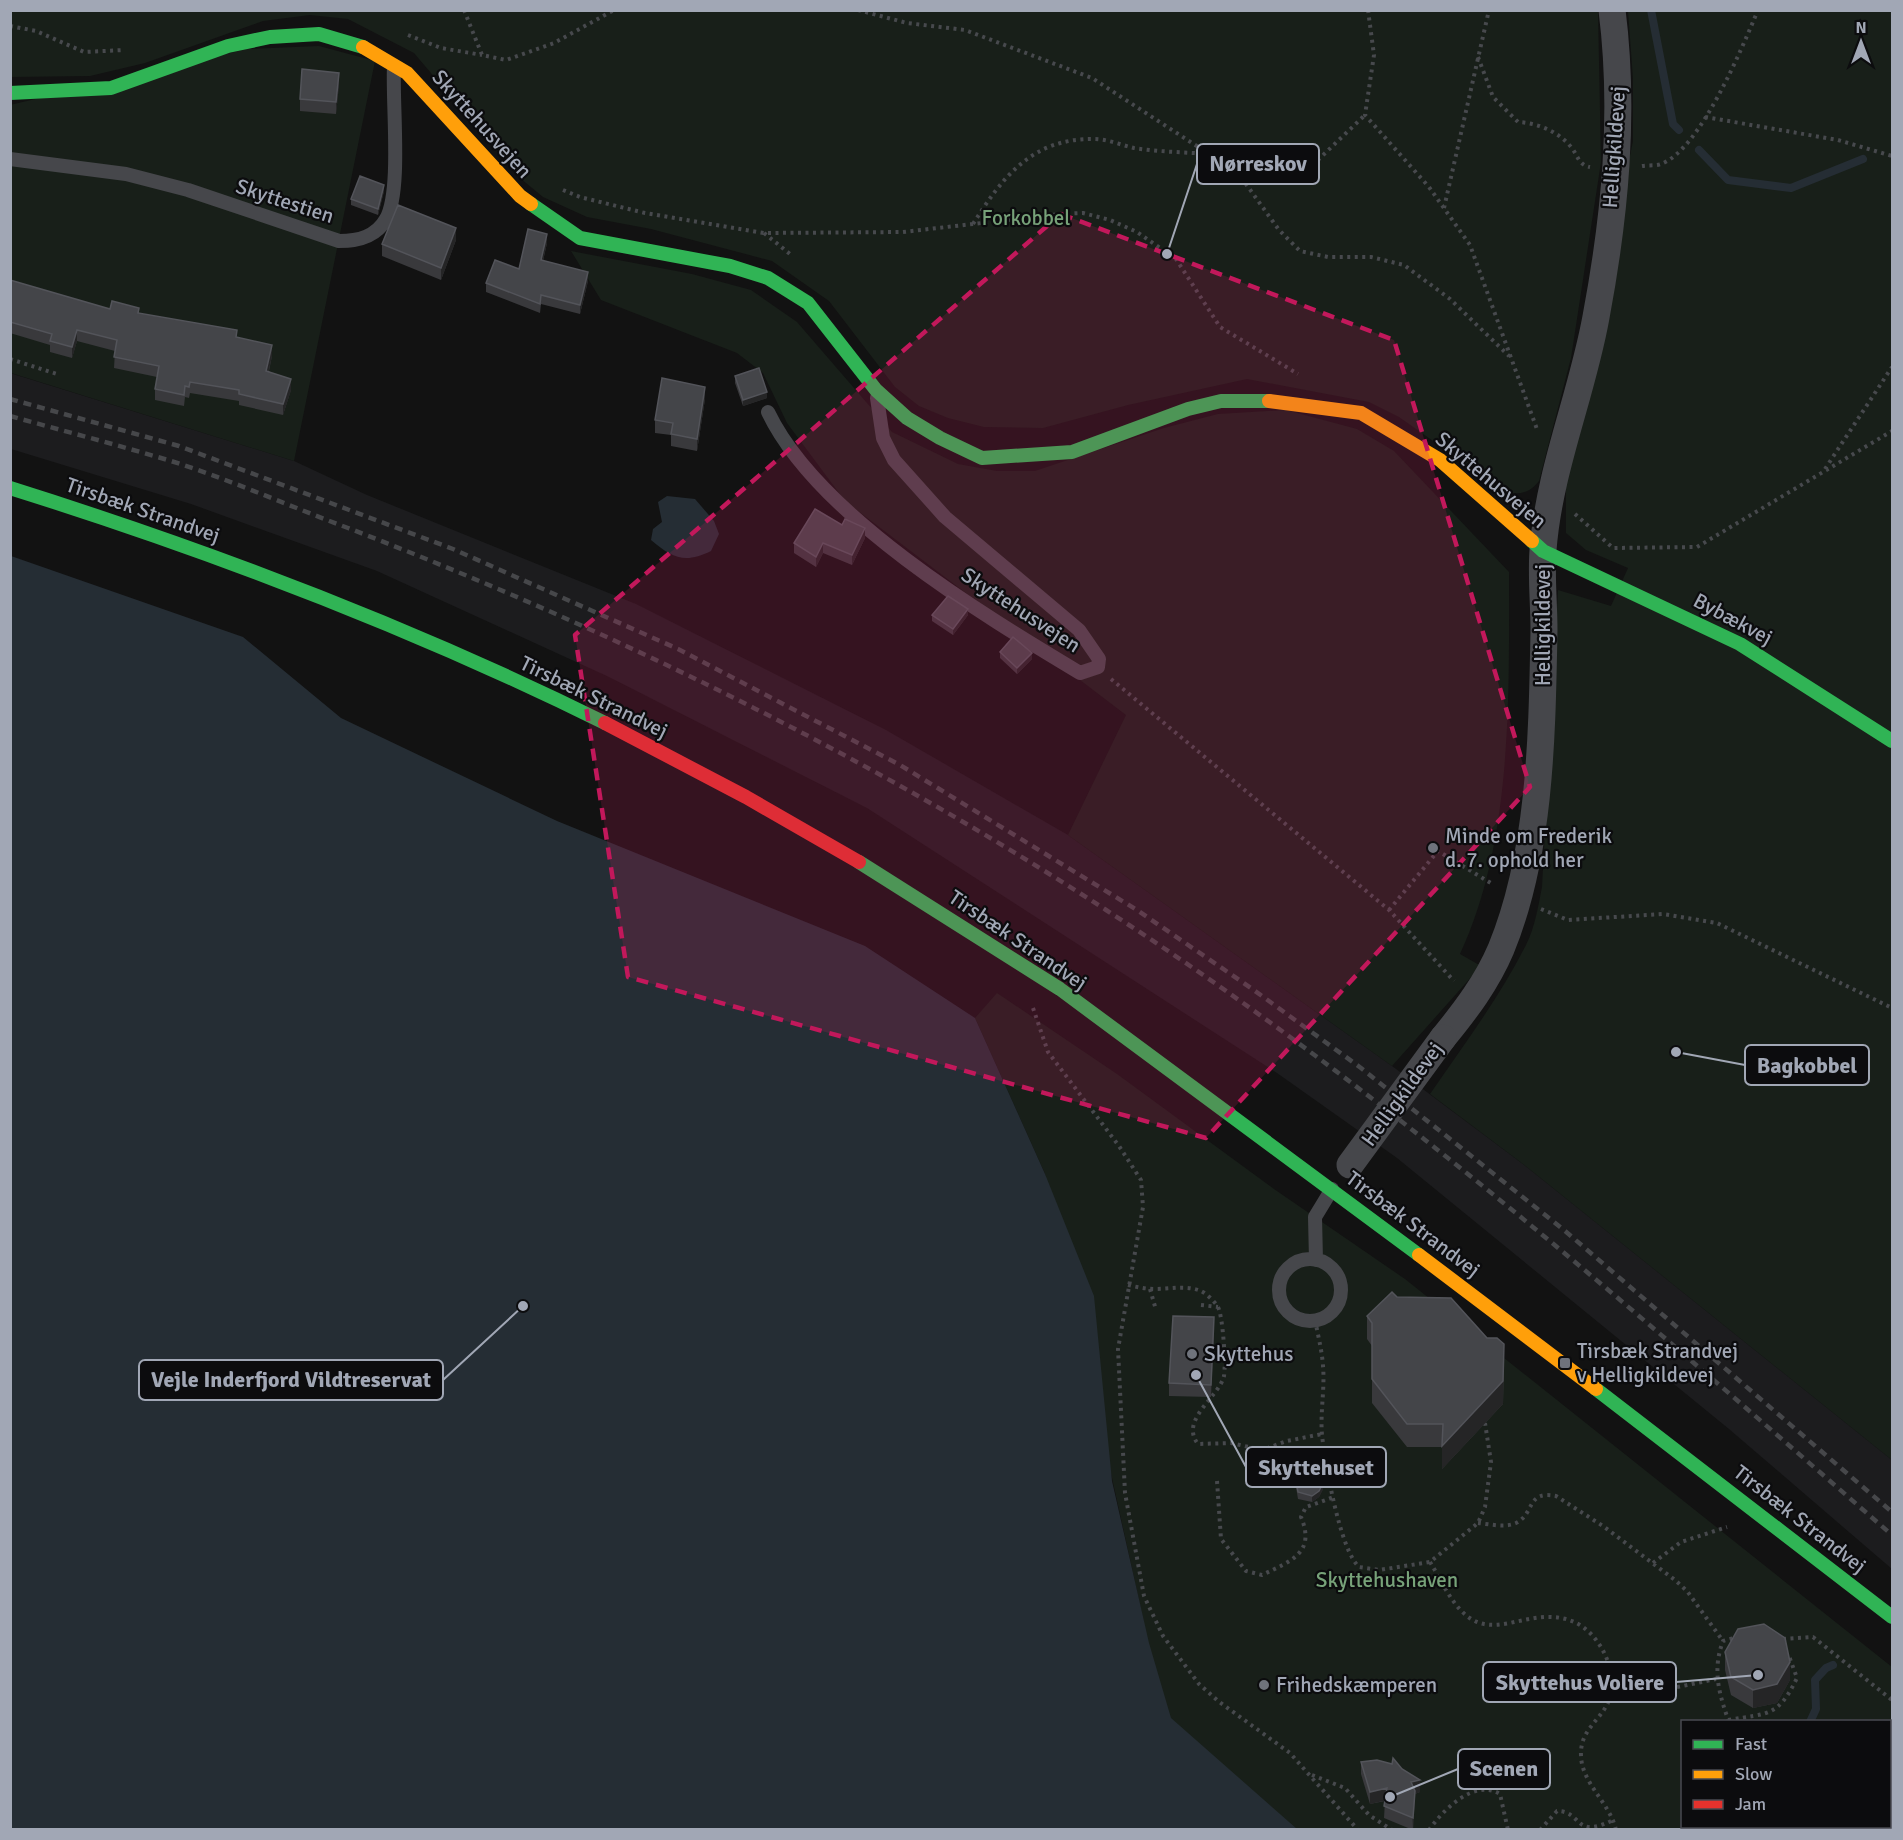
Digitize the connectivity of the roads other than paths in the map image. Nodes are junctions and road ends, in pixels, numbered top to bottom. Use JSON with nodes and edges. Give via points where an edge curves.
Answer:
{"nodes":[{"id":1,"x":1612,"y":10,"type":"edge"},
{"id":2,"x":394,"y":64,"type":"junction"},
{"id":3,"x":10,"y":93,"type":"edge"},
{"id":4,"x":10,"y":159,"type":"edge"},
{"id":5,"x":876,"y":390,"type":"junction"},
{"id":6,"x":768,"y":412,"type":"dead end"},
{"id":7,"x":10,"y":488,"type":"edge"},
{"id":8,"x":1543,"y":551,"type":"junction"},
{"id":9,"x":1893,"y":741,"type":"edge"},
{"id":10,"x":1332,"y":1189,"type":"junction"},
{"id":11,"x":1316,"y":1260,"type":"junction"},
{"id":12,"x":1893,"y":1617,"type":"edge"}],
"edges":[{"from":1,"to":8,"type":"street","name":"Helligkildevej","via":[[1620,116],[1616,168],[1596,318],[1555,479]]},
{"from":2,"to":3,"type":"street","name":"Skyttehusvejen","via":[[359,45],[319,34],[270,37],[228,46],[111,88]]},
{"from":2,"to":4,"type":"lane","name":"Skyttestien","via":[[395,192],[386,219],[373,234],[357,241],[339,241],[188,190],[126,174]]},
{"from":2,"to":5,"type":"street","name":"Skyttehusvejen","via":[[407,73],[520,196],[553,221],[580,237],[730,266],[768,278],[808,303]]},
{"from":5,"to":6,"type":"lane","name":"Skyttehusvejen","via":[[883,438],[894,460],[945,517],[1079,630],[1099,659],[1098,668],[1080,673],[889,546],[804,468],[780,437]]},
{"from":5,"to":8,"type":"street","name":"Skyttehusvejen","via":[[907,418],[981,458],[1072,452],[1188,409],[1221,401],[1255,399],[1361,413],[1440,460]]},
{"from":7,"to":10,"type":"street","name":"Tirsbæk Strandvej","via":[[196,550],[415,636],[570,705],[750,800],[1034,973]]},
{"from":8,"to":9,"type":"street","name":"Bybækvej","via":[[1740,644]]},
{"from":8,"to":10,"type":"street","name":"Helligkildevej","bridge":true,"via":[[1543,702],[1519,900],[1500,951],[1473,1001]]},
{"from":10,"to":11,"type":"lane","via":[[1315,1217]]},
{"from":10,"to":12,"type":"street","name":"Tirsbæk Strandvej"},
{"from":11,"to":11,"type":"lane","via":[[1334,1269],[1341,1297],[1331,1313],[1315,1320],[1299,1318],[1291,1314],[1280,1297],[1280,1287],[1288,1268],[1306,1259]]}]}
